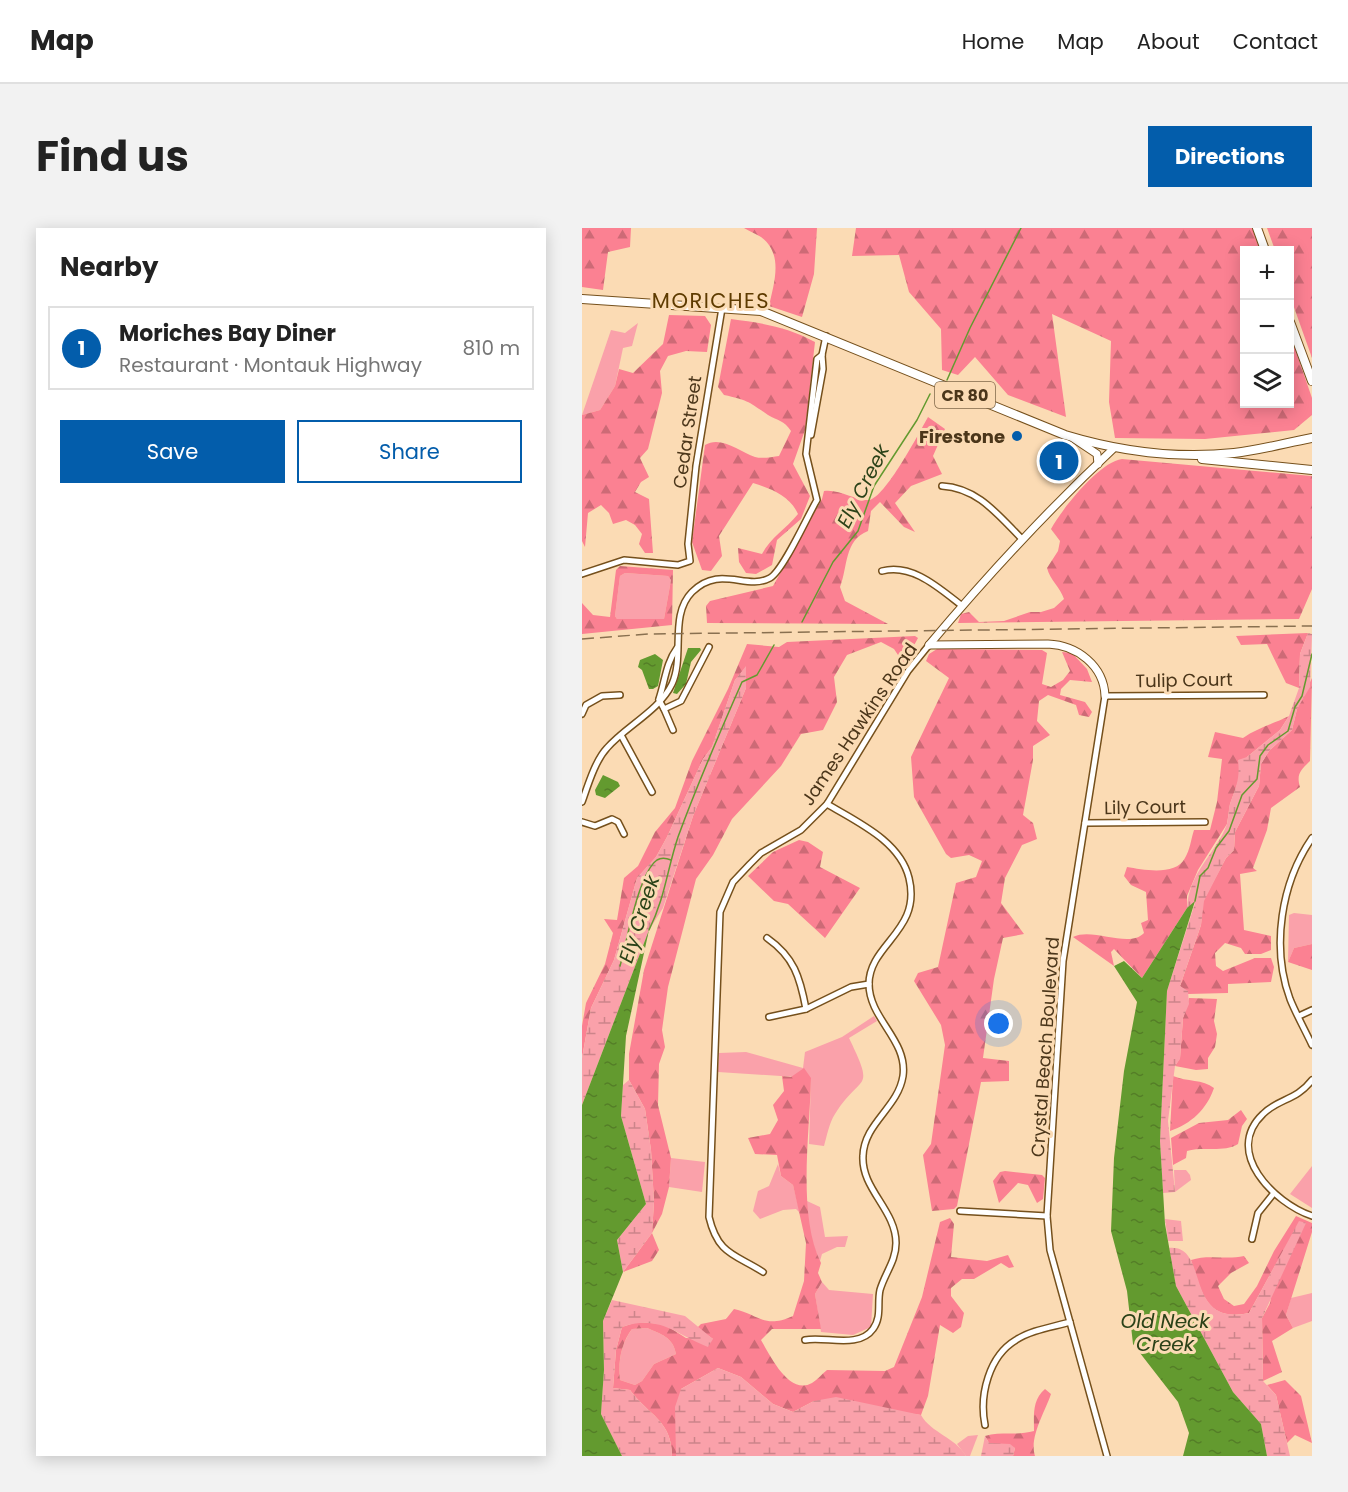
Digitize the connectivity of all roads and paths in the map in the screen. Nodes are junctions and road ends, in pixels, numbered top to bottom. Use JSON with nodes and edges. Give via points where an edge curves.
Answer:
{"nodes":[{"id":1,"x":1257,"y":228,"type":"edge"},
{"id":2,"x":1263,"y":246,"type":"edge"},
{"id":3,"x":582,"y":299,"type":"edge"},
{"id":4,"x":722,"y":308,"type":"junction"},
{"id":5,"x":1294,"y":333,"type":"edge"},
{"id":6,"x":826,"y":336,"type":"junction"},
{"id":7,"x":1312,"y":381,"type":"edge"},
{"id":8,"x":1072,"y":438,"type":"junction"},
{"id":9,"x":1312,"y":438,"type":"edge"},
{"id":10,"x":1114,"y":448,"type":"junction"},
{"id":11,"x":1169,"y":453,"type":"junction"},
{"id":12,"x":1098,"y":464,"type":"junction"},
{"id":13,"x":1312,"y":470,"type":"edge"},
{"id":14,"x":942,"y":486,"type":"dead end"},
{"id":15,"x":1022,"y":539,"type":"junction"},
{"id":16,"x":882,"y":571,"type":"dead end"},
{"id":17,"x":582,"y":574,"type":"edge"},
{"id":18,"x":961,"y":605,"type":"junction"},
{"id":19,"x":929,"y":645,"type":"junction"},
{"id":20,"x":709,"y":647,"type":"dead end"},
{"id":21,"x":677,"y":648,"type":"junction"},
{"id":22,"x":671,"y":677,"type":"junction"},
{"id":23,"x":620,"y":694,"type":"dead end"},
{"id":24,"x":1264,"y":694,"type":"dead end"},
{"id":25,"x":1105,"y":696,"type":"junction"},
{"id":26,"x":659,"y":700,"type":"junction"},
{"id":27,"x":664,"y":709,"type":"junction"},
{"id":28,"x":582,"y":714,"type":"edge"},
{"id":29,"x":674,"y":730,"type":"dead end"},
{"id":30,"x":621,"y":735,"type":"junction"},
{"id":31,"x":652,"y":792,"type":"dead end"},
{"id":32,"x":583,"y":794,"type":"edge"},
{"id":33,"x":582,"y":802,"type":"edge"},
{"id":34,"x":827,"y":804,"type":"junction"},
{"id":35,"x":582,"y":822,"type":"edge"},
{"id":36,"x":1205,"y":822,"type":"dead end"},
{"id":37,"x":1085,"y":823,"type":"junction"},
{"id":38,"x":624,"y":834,"type":"dead end"},
{"id":39,"x":1312,"y":838,"type":"edge"},
{"id":40,"x":767,"y":938,"type":"dead end"},
{"id":41,"x":869,"y":984,"type":"junction"},
{"id":42,"x":806,"y":1009,"type":"junction"},
{"id":43,"x":1312,"y":1010,"type":"edge"},
{"id":44,"x":1299,"y":1016,"type":"junction"},
{"id":45,"x":769,"y":1017,"type":"dead end"},
{"id":46,"x":1312,"y":1045,"type":"edge"},
{"id":47,"x":1312,"y":1080,"type":"edge"},
{"id":48,"x":1274,"y":1193,"type":"junction"},
{"id":49,"x":960,"y":1211,"type":"dead end"},
{"id":50,"x":1047,"y":1216,"type":"junction"},
{"id":51,"x":1312,"y":1216,"type":"edge"},
{"id":52,"x":1252,"y":1239,"type":"dead end"},
{"id":53,"x":763,"y":1272,"type":"dead end"},
{"id":54,"x":1070,"y":1322,"type":"junction"},
{"id":55,"x":805,"y":1340,"type":"dead end"},
{"id":56,"x":985,"y":1425,"type":"dead end"},
{"id":57,"x":1107,"y":1456,"type":"edge"}],
"edges":[{"from":1,"to":2,"type":"main road"},
{"from":3,"to":4,"type":"main road","number":"CR 80"},
{"from":4,"to":6,"type":"main road","number":"CR 80","via":[[761,311]]},
{"from":4,"to":17,"type":"street","name":"Cedar Street","via":[[696,466],[688,544],[690,561],[678,565],[624,560]]},
{"from":5,"to":7,"type":"main road"},
{"from":6,"to":8,"type":"main road","number":"CR 80"},
{"from":6,"to":21,"type":"street","via":[[806,454],[817,500],[776,573],[761,581],[715,579],[685,599]]},
{"from":8,"to":10,"type":"main road","number":"CR 80"},
{"from":8,"to":12,"type":"street","via":[[1097,454]]},
{"from":9,"to":11,"type":"main road","number":"CR 80","via":[[1236,453]]},
{"from":10,"to":11,"type":"main road","number":"CR 80"},
{"from":10,"to":12,"type":"street","name":"James Hawkins Road"},
{"from":11,"to":13,"type":"main road","number":"CR 80"},
{"from":12,"to":15,"type":"street","name":"James Hawkins Road"},
{"from":14,"to":15,"type":"street","via":[[965,490],[980,498]]},
{"from":15,"to":18,"type":"street","name":"James Hawkins Road"},
{"from":16,"to":18,"type":"street","via":[[915,574]]},
{"from":18,"to":19,"type":"street","name":"James Hawkins Road"},
{"from":19,"to":25,"type":"street","name":"Crystal Beach Boulevard","via":[[1066,646],[1094,666]]},
{"from":19,"to":34,"type":"street","name":"James Hawkins Road","via":[[908,671]]},
{"from":20,"to":27,"type":"street","via":[[681,701]]},
{"from":21,"to":22,"type":"street"},
{"from":21,"to":22,"type":"street","via":[[672,655]]},
{"from":22,"to":26,"type":"street","via":[[669,689]]},
{"from":23,"to":28,"type":"street","via":[[602,696],[586,705]]},
{"from":24,"to":25,"type":"street","name":"Tulip Court"},
{"from":25,"to":37,"type":"street","name":"Crystal Beach Boulevard"},
{"from":26,"to":27,"type":"street"},
{"from":26,"to":30,"type":"street"},
{"from":27,"to":29,"type":"street"},
{"from":30,"to":31,"type":"street"},
{"from":30,"to":32,"type":"street","via":[[603,754]]},
{"from":32,"to":33,"type":"street"},
{"from":34,"to":41,"type":"street","via":[[872,831],[896,854],[908,875],[911,899],[906,920],[877,960]]},
{"from":34,"to":53,"type":"street","name":"James Hawkins Road","via":[[801,830],[761,853],[750,864],[733,882],[720,912],[709,1217],[724,1250]]},
{"from":35,"to":38,"type":"street","via":[[595,826],[612,819]]},
{"from":36,"to":37,"type":"street","name":"Lily Court"},
{"from":37,"to":50,"type":"street","name":"Crystal Beach Boulevard","via":[[1063,961]]},
{"from":39,"to":44,"type":"street","via":[[1291,880],[1281,920],[1285,982]]},
{"from":40,"to":42,"type":"street","via":[[791,960]]},
{"from":41,"to":42,"type":"street","via":[[851,987]]},
{"from":41,"to":55,"type":"street","via":[[875,1008],[896,1041],[903,1062],[903,1076],[894,1102],[872,1127],[863,1154],[866,1175],[895,1230],[895,1253],[880,1291],[877,1323],[872,1332],[856,1340]]},
{"from":42,"to":45,"type":"street"},
{"from":43,"to":44,"type":"street"},
{"from":44,"to":46,"type":"street"},
{"from":47,"to":48,"type":"street","via":[[1296,1097],[1264,1112],[1250,1136],[1252,1166]]},
{"from":48,"to":51,"type":"street"},
{"from":48,"to":52,"type":"street","via":[[1258,1213]]},
{"from":49,"to":50,"type":"street"},
{"from":50,"to":54,"type":"street","name":"Crystal Beach Boulevard","via":[[1050,1250]]},
{"from":54,"to":56,"type":"street","via":[[1028,1334],[1003,1351],[989,1373]]},
{"from":54,"to":57,"type":"street","name":"Crystal Beach Boulevard"}]}
